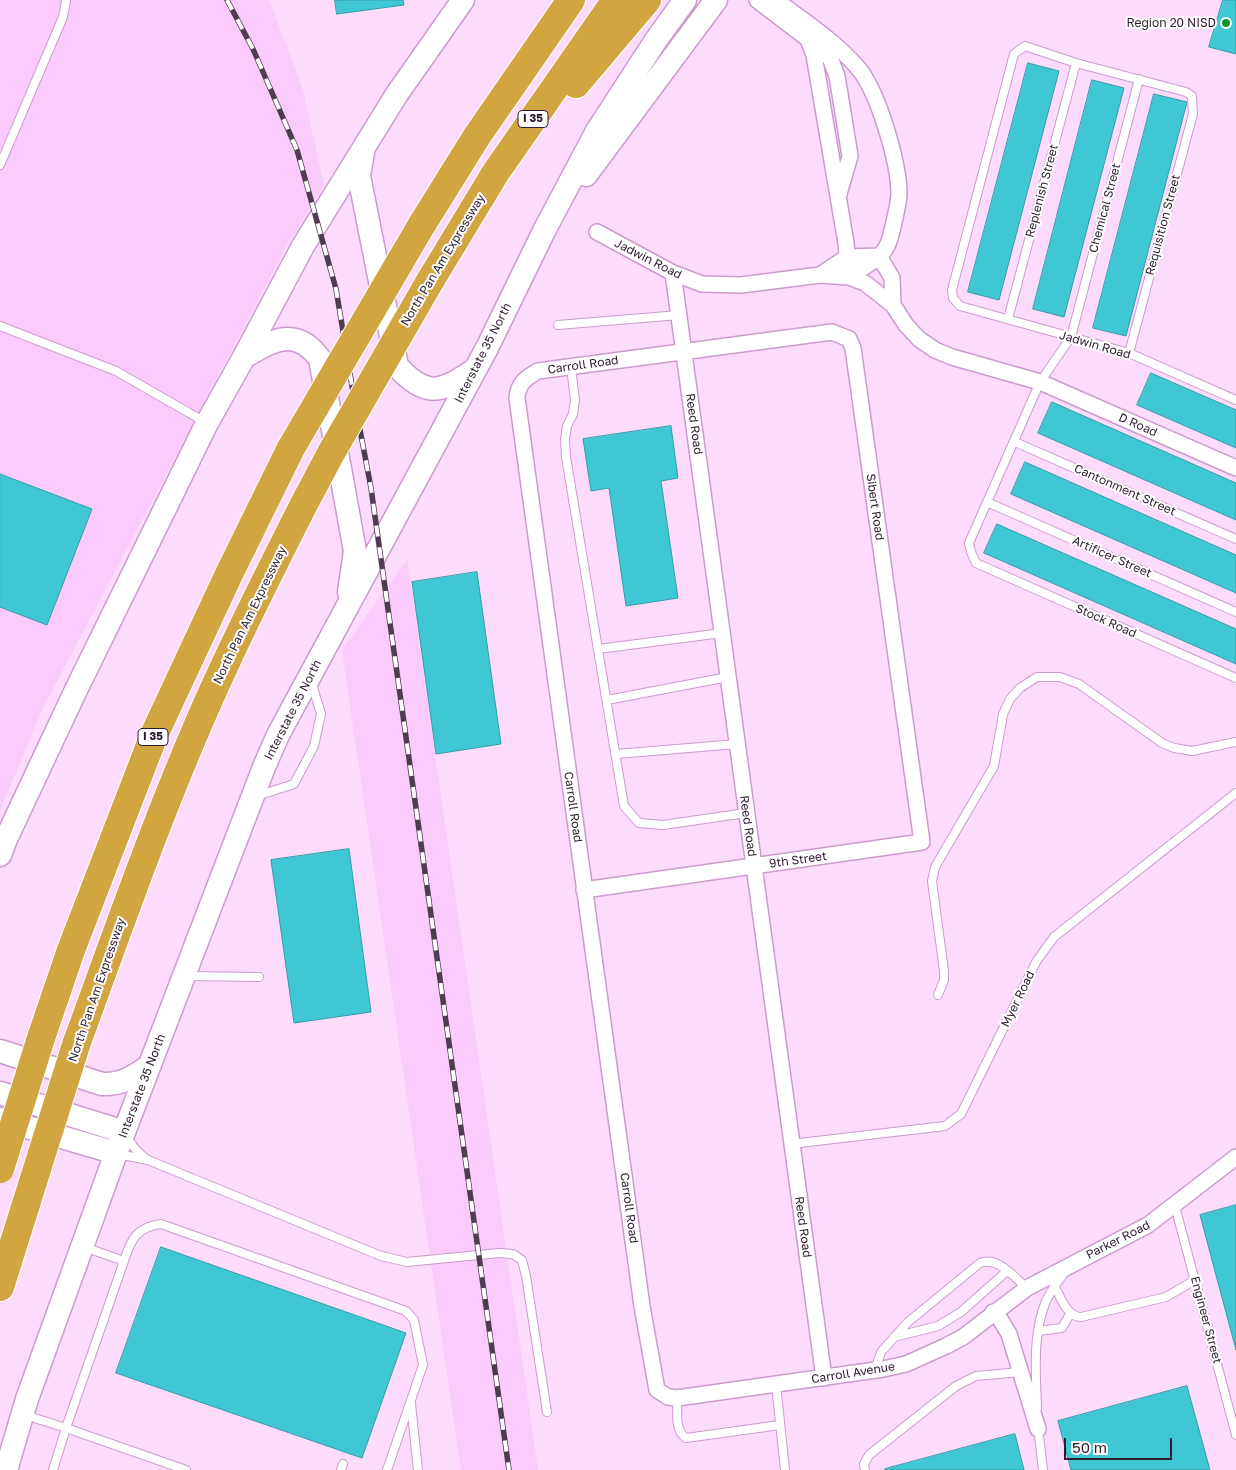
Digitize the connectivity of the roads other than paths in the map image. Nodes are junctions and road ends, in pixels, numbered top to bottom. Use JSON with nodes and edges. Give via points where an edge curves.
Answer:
{"nodes":[{"id":1,"x":66,"y":0,"type":"edge"},
{"id":2,"x":464,"y":0,"type":"edge"},
{"id":3,"x":554,"y":0,"type":"edge"},
{"id":4,"x":572,"y":0,"type":"edge"},
{"id":5,"x":616,"y":0,"type":"edge"},
{"id":6,"x":647,"y":0,"type":"edge"},
{"id":7,"x":685,"y":0,"type":"edge"},
{"id":8,"x":716,"y":0,"type":"edge"},
{"id":9,"x":757,"y":0,"type":"edge"},
{"id":10,"x":776,"y":0,"type":"edge"},
{"id":11,"x":1076,"y":63,"type":"junction"},
{"id":12,"x":1139,"y":80,"type":"junction"},
{"id":13,"x":477,"y":136,"type":"junction"},
{"id":14,"x":364,"y":146,"type":"junction"},
{"id":15,"x":0,"y":165,"type":"edge"},
{"id":16,"x":544,"y":231,"type":"junction"},
{"id":17,"x":597,"y":232,"type":"dead end"},
{"id":18,"x":454,"y":241,"type":"junction"},
{"id":19,"x":879,"y":256,"type":"junction"},
{"id":20,"x":847,"y":257,"type":"junction"},
{"id":21,"x":673,"y":273,"type":"junction"},
{"id":22,"x":820,"y":275,"type":"junction"},
{"id":23,"x":849,"y":277,"type":"junction"},
{"id":24,"x":893,"y":305,"type":"junction"},
{"id":25,"x":679,"y":315,"type":"junction"},
{"id":26,"x":1008,"y":319,"type":"junction"},
{"id":27,"x":558,"y":325,"type":"dead end"},
{"id":28,"x":0,"y":326,"type":"edge"},
{"id":29,"x":1070,"y":337,"type":"junction"},
{"id":30,"x":684,"y":351,"type":"junction"},
{"id":31,"x":1129,"y":353,"type":"junction"},
{"id":32,"x":244,"y":357,"type":"junction"},
{"id":33,"x":571,"y":367,"type":"junction"},
{"id":34,"x":475,"y":369,"type":"junction"},
{"id":35,"x":1040,"y":382,"type":"junction"},
{"id":36,"x":1236,"y":400,"type":"edge"},
{"id":37,"x":207,"y":423,"type":"junction"},
{"id":38,"x":1015,"y":442,"type":"junction"},
{"id":39,"x":1236,"y":468,"type":"edge"},
{"id":40,"x":987,"y":502,"type":"junction"},
{"id":41,"x":1236,"y":539,"type":"edge"},
{"id":42,"x":976,"y":563,"type":"joint"},
{"id":43,"x":346,"y":607,"type":"junction"},
{"id":44,"x":1236,"y":612,"type":"edge"},
{"id":45,"x":722,"y":633,"type":"junction"},
{"id":46,"x":598,"y":649,"type":"junction"},
{"id":47,"x":310,"y":676,"type":"junction"},
{"id":48,"x":728,"y":678,"type":"junction"},
{"id":49,"x":1236,"y":678,"type":"edge"},
{"id":50,"x":607,"y":700,"type":"junction"},
{"id":51,"x":1236,"y":742,"type":"edge"},
{"id":52,"x":737,"y":744,"type":"junction"},
{"id":53,"x":616,"y":754,"type":"junction"},
{"id":54,"x":1236,"y":792,"type":"edge"},
{"id":55,"x":253,"y":798,"type":"junction"},
{"id":56,"x":746,"y":813,"type":"junction"},
{"id":57,"x":922,"y":842,"type":"joint"},
{"id":58,"x":0,"y":856,"type":"edge"},
{"id":59,"x":754,"y":867,"type":"junction"},
{"id":60,"x":584,"y":890,"type":"junction"},
{"id":61,"x":184,"y":976,"type":"junction"},
{"id":62,"x":259,"y":977,"type":"dead end"},
{"id":63,"x":938,"y":995,"type":"dead end"},
{"id":64,"x":0,"y":1051,"type":"edge"},
{"id":65,"x":150,"y":1065,"type":"junction"},
{"id":66,"x":0,"y":1093,"type":"edge"},
{"id":67,"x":0,"y":1119,"type":"edge"},
{"id":68,"x":124,"y":1132,"type":"junction"},
{"id":69,"x":791,"y":1144,"type":"junction"},
{"id":70,"x":116,"y":1153,"type":"junction"},
{"id":71,"x":1236,"y":1157,"type":"edge"},
{"id":72,"x":148,"y":1160,"type":"junction"},
{"id":73,"x":0,"y":1169,"type":"edge"},
{"id":74,"x":1175,"y":1206,"type":"junction"},
{"id":75,"x":82,"y":1246,"type":"junction"},
{"id":76,"x":124,"y":1260,"type":"junction"},
{"id":77,"x":1007,"y":1271,"type":"junction"},
{"id":78,"x":1195,"y":1280,"type":"junction"},
{"id":79,"x":1052,"y":1281,"type":"junction"},
{"id":80,"x":0,"y":1287,"type":"edge"},
{"id":81,"x":1027,"y":1288,"type":"junction"},
{"id":82,"x":993,"y":1312,"type":"junction"},
{"id":83,"x":1070,"y":1314,"type":"junction"},
{"id":84,"x":1038,"y":1331,"type":"junction"},
{"id":85,"x":894,"y":1337,"type":"junction"},
{"id":86,"x":876,"y":1370,"type":"junction"},
{"id":87,"x":1020,"y":1372,"type":"junction"},
{"id":88,"x":824,"y":1378,"type":"junction"},
{"id":89,"x":776,"y":1384,"type":"junction"},
{"id":90,"x":670,"y":1396,"type":"junction"},
{"id":91,"x":411,"y":1399,"type":"junction"},
{"id":92,"x":547,"y":1412,"type":"dead end"},
{"id":93,"x":23,"y":1414,"type":"junction"},
{"id":94,"x":780,"y":1425,"type":"junction"},
{"id":95,"x":66,"y":1428,"type":"junction"},
{"id":96,"x":1038,"y":1429,"type":"junction"},
{"id":97,"x":1236,"y":1435,"type":"edge"},
{"id":98,"x":6,"y":1470,"type":"edge"},
{"id":99,"x":52,"y":1470,"type":"edge"},
{"id":100,"x":186,"y":1470,"type":"edge"},
{"id":101,"x":387,"y":1470,"type":"edge"},
{"id":102,"x":418,"y":1470,"type":"edge"},
{"id":103,"x":785,"y":1470,"type":"edge"},
{"id":104,"x":865,"y":1470,"type":"edge"},
{"id":105,"x":1043,"y":1470,"type":"edge"}],
"edges":[{"from":1,"to":15,"type":"lane","via":[[63,17]]},
{"from":2,"to":14,"type":"main road"},
{"from":3,"to":13,"type":"highway","via":[[509,69]]},
{"from":4,"to":13,"type":"highway","number":"I 35"},
{"from":5,"to":18,"type":"highway","name":"North Pan Am Expressway","number":"I 35","via":[[496,172]]},
{"from":6,"to":18,"type":"highway","via":[[574,86]]},
{"from":7,"to":16,"type":"main road","name":"Interstate 35 North","via":[[597,131]]},
{"from":8,"to":16,"type":"main road"},
{"from":9,"to":20,"type":"street","via":[[830,58],[838,76],[850,156],[838,197]]},
{"from":10,"to":19,"type":"street","via":[[837,46],[860,69],[879,104],[900,195],[888,246]]},
{"from":11,"to":12,"type":"lane"},
{"from":11,"to":26,"type":"lane","name":"Replenish Street"},
{"from":11,"to":26,"type":"lane","name":"Jadwin Road","via":[[1024,46],[1014,54],[952,290],[953,298],[960,306]]},
{"from":12,"to":29,"type":"lane","name":"Chemical Street"},
{"from":12,"to":31,"type":"lane","name":"Requisition Street","via":[[1186,92],[1192,96],[1193,114]]},
{"from":13,"to":73,"type":"highway","number":"I 35","bridge":true,"via":[[420,226],[291,448],[154,735],[77,931]]},
{"from":14,"to":32,"type":"main road","via":[[303,246]]},
{"from":14,"to":34,"type":"main road","via":[[359,176],[397,366],[409,380],[422,388],[447,387]]},
{"from":16,"to":34,"type":"main road","name":"Interstate 35 North"},
{"from":17,"to":21,"type":"street","name":"Jadwin Road"},
{"from":18,"to":80,"type":"highway","name":"North Pan Am Expressway","number":"I 35","bridge":true,"via":[[331,453],[222,672],[126,908],[76,1045]]},
{"from":19,"to":20,"type":"street"},
{"from":19,"to":23,"type":"street"},
{"from":19,"to":24,"type":"street","via":[[892,278]]},
{"from":20,"to":22,"type":"street","name":"Jadwin Road"},
{"from":20,"to":23,"type":"street"},
{"from":21,"to":22,"type":"street","name":"Jadwin Road","via":[[702,284],[741,284]]},
{"from":21,"to":25,"type":"street","name":"Reed Road"},
{"from":22,"to":23,"type":"street","name":"Jadwin Road"},
{"from":23,"to":24,"type":"street","name":"Jadwin Road","via":[[865,283]]},
{"from":24,"to":35,"type":"street","name":"Jadwin Road","via":[[919,339],[935,350],[952,358]]},
{"from":25,"to":27,"type":"lane"},
{"from":25,"to":30,"type":"street","name":"Reed Road"},
{"from":26,"to":29,"type":"lane","name":"Jadwin Road"},
{"from":28,"to":37,"type":"lane","via":[[116,371]]},
{"from":29,"to":31,"type":"lane","name":"Jadwin Road"},
{"from":29,"to":35,"type":"lane","name":"Chemical Street"},
{"from":30,"to":33,"type":"street","name":"Carroll Road"},
{"from":30,"to":45,"type":"street","name":"Reed Road"},
{"from":30,"to":57,"type":"street","name":"Sibert Road","via":[[832,332],[849,339],[853,348]]},
{"from":31,"to":36,"type":"lane","name":"Jadwin Road"},
{"from":32,"to":37,"type":"main road"},
{"from":32,"to":43,"type":"main road","via":[[264,345],[280,340],[297,340],[312,347],[320,359],[355,551]]},
{"from":33,"to":46,"type":"lane","via":[[574,414],[567,426],[565,440]]},
{"from":33,"to":60,"type":"street","name":"Carroll Road","via":[[538,371],[526,378],[518,389],[517,398]]},
{"from":34,"to":43,"type":"main road","name":"Interstate 35 North"},
{"from":35,"to":38,"type":"lane","name":"Chemical Street"},
{"from":35,"to":39,"type":"street","name":"D Road"},
{"from":37,"to":58,"type":"main road","via":[[75,692]]},
{"from":38,"to":40,"type":"lane","name":"Chemical Street"},
{"from":38,"to":41,"type":"lane","name":"Cantonment Street"},
{"from":40,"to":42,"type":"lane","name":"Chemical Street","via":[[969,543]]},
{"from":40,"to":44,"type":"lane","name":"Artificer Street"},
{"from":42,"to":49,"type":"lane","name":"Stock Road"},
{"from":43,"to":47,"type":"main road","name":"Interstate 35 North"},
{"from":45,"to":46,"type":"lane"},
{"from":45,"to":48,"type":"street","name":"Reed Road"},
{"from":46,"to":50,"type":"lane"},
{"from":47,"to":55,"type":"main road","name":"Interstate 35 North","via":[[278,735]]},
{"from":47,"to":55,"type":"lane","via":[[321,714],[314,746],[294,784]]},
{"from":48,"to":50,"type":"lane"},
{"from":48,"to":52,"type":"street","name":"Reed Road"},
{"from":50,"to":53,"type":"lane"},
{"from":51,"to":63,"type":"lane","via":[[1192,751],[1174,748],[1162,743],[1079,684],[1060,677],[1037,677],[1020,688],[1003,714],[994,766],[935,867],[932,881],[944,971]]},
{"from":52,"to":53,"type":"lane"},
{"from":52,"to":56,"type":"street","name":"Reed Road"},
{"from":53,"to":56,"type":"lane","via":[[624,806],[640,823],[663,825]]},
{"from":54,"to":69,"type":"lane","name":"Myer Road","via":[[1054,937],[1036,962],[961,1114],[945,1126]]},
{"from":55,"to":61,"type":"main road","name":"Interstate 35 North"},
{"from":56,"to":59,"type":"street","name":"Reed Road"},
{"from":57,"to":59,"type":"street","name":"9th Street"},
{"from":59,"to":60,"type":"street","name":"9th Street"},
{"from":59,"to":69,"type":"street","name":"Reed Road"},
{"from":60,"to":90,"type":"street","name":"Carroll Road","via":[[642,1306],[657,1390]]},
{"from":61,"to":62,"type":"lane"},
{"from":61,"to":65,"type":"main road","name":"Interstate 35 North"},
{"from":64,"to":65,"type":"main road","via":[[102,1084],[126,1080]]},
{"from":65,"to":68,"type":"main road","name":"Interstate 35 North"},
{"from":66,"to":68,"type":"main road"},
{"from":67,"to":70,"type":"main road"},
{"from":68,"to":70,"type":"main road","name":"Interstate 35 North"},
{"from":68,"to":72,"type":"lane","via":[[136,1150]]},
{"from":69,"to":88,"type":"street","name":"Reed Road"},
{"from":70,"to":72,"type":"lane"},
{"from":70,"to":75,"type":"main road","name":"Interstate 35 North"},
{"from":71,"to":74,"type":"street","name":"Parker Road"},
{"from":72,"to":92,"type":"lane","via":[[381,1256],[407,1262],[513,1254],[522,1260],[526,1276]]},
{"from":74,"to":78,"type":"lane","name":"Engineer Street"},
{"from":74,"to":79,"type":"street","name":"Parker Road","via":[[1148,1225],[1082,1258]]},
{"from":75,"to":76,"type":"lane"},
{"from":75,"to":93,"type":"main road","name":"Interstate 35 North"},
{"from":76,"to":91,"type":"lane","via":[[137,1234],[148,1226],[161,1224],[406,1311],[414,1320],[423,1365]]},
{"from":76,"to":95,"type":"lane"},
{"from":77,"to":81,"type":"lane"},
{"from":77,"to":85,"type":"lane","via":[[961,1312],[938,1326]]},
{"from":77,"to":85,"type":"lane","via":[[994,1262],[980,1263]]},
{"from":78,"to":83,"type":"lane","via":[[1166,1297],[1081,1317]]},
{"from":78,"to":97,"type":"lane","name":"Engineer Street"},
{"from":79,"to":81,"type":"street","name":"Parker Road"},
{"from":79,"to":83,"type":"lane"},
{"from":79,"to":84,"type":"lane"},
{"from":81,"to":82,"type":"street","name":"Parker Road"},
{"from":82,"to":86,"type":"street","name":"Carroll Avenue","via":[[963,1337],[946,1346],[906,1364]]},
{"from":82,"to":87,"type":"street","via":[[1009,1334]]},
{"from":83,"to":84,"type":"lane","via":[[1062,1328]]},
{"from":84,"to":96,"type":"lane","via":[[1035,1358]]},
{"from":85,"to":86,"type":"lane","via":[[881,1352]]},
{"from":86,"to":88,"type":"street","name":"Carroll Avenue"},
{"from":87,"to":96,"type":"street"},
{"from":87,"to":104,"type":"lane","via":[[976,1376],[956,1386],[869,1455],[864,1464]]},
{"from":88,"to":89,"type":"street","name":"Carroll Avenue"},
{"from":89,"to":90,"type":"street","name":"Carroll Avenue"},
{"from":89,"to":94,"type":"lane"},
{"from":90,"to":94,"type":"lane","via":[[678,1429],[686,1438]]},
{"from":91,"to":101,"type":"lane"},
{"from":91,"to":102,"type":"lane"},
{"from":93,"to":95,"type":"lane"},
{"from":93,"to":98,"type":"main road","name":"Interstate 35 North"},
{"from":94,"to":103,"type":"lane"},
{"from":95,"to":99,"type":"lane"},
{"from":95,"to":100,"type":"lane"},
{"from":96,"to":105,"type":"lane"}]}
